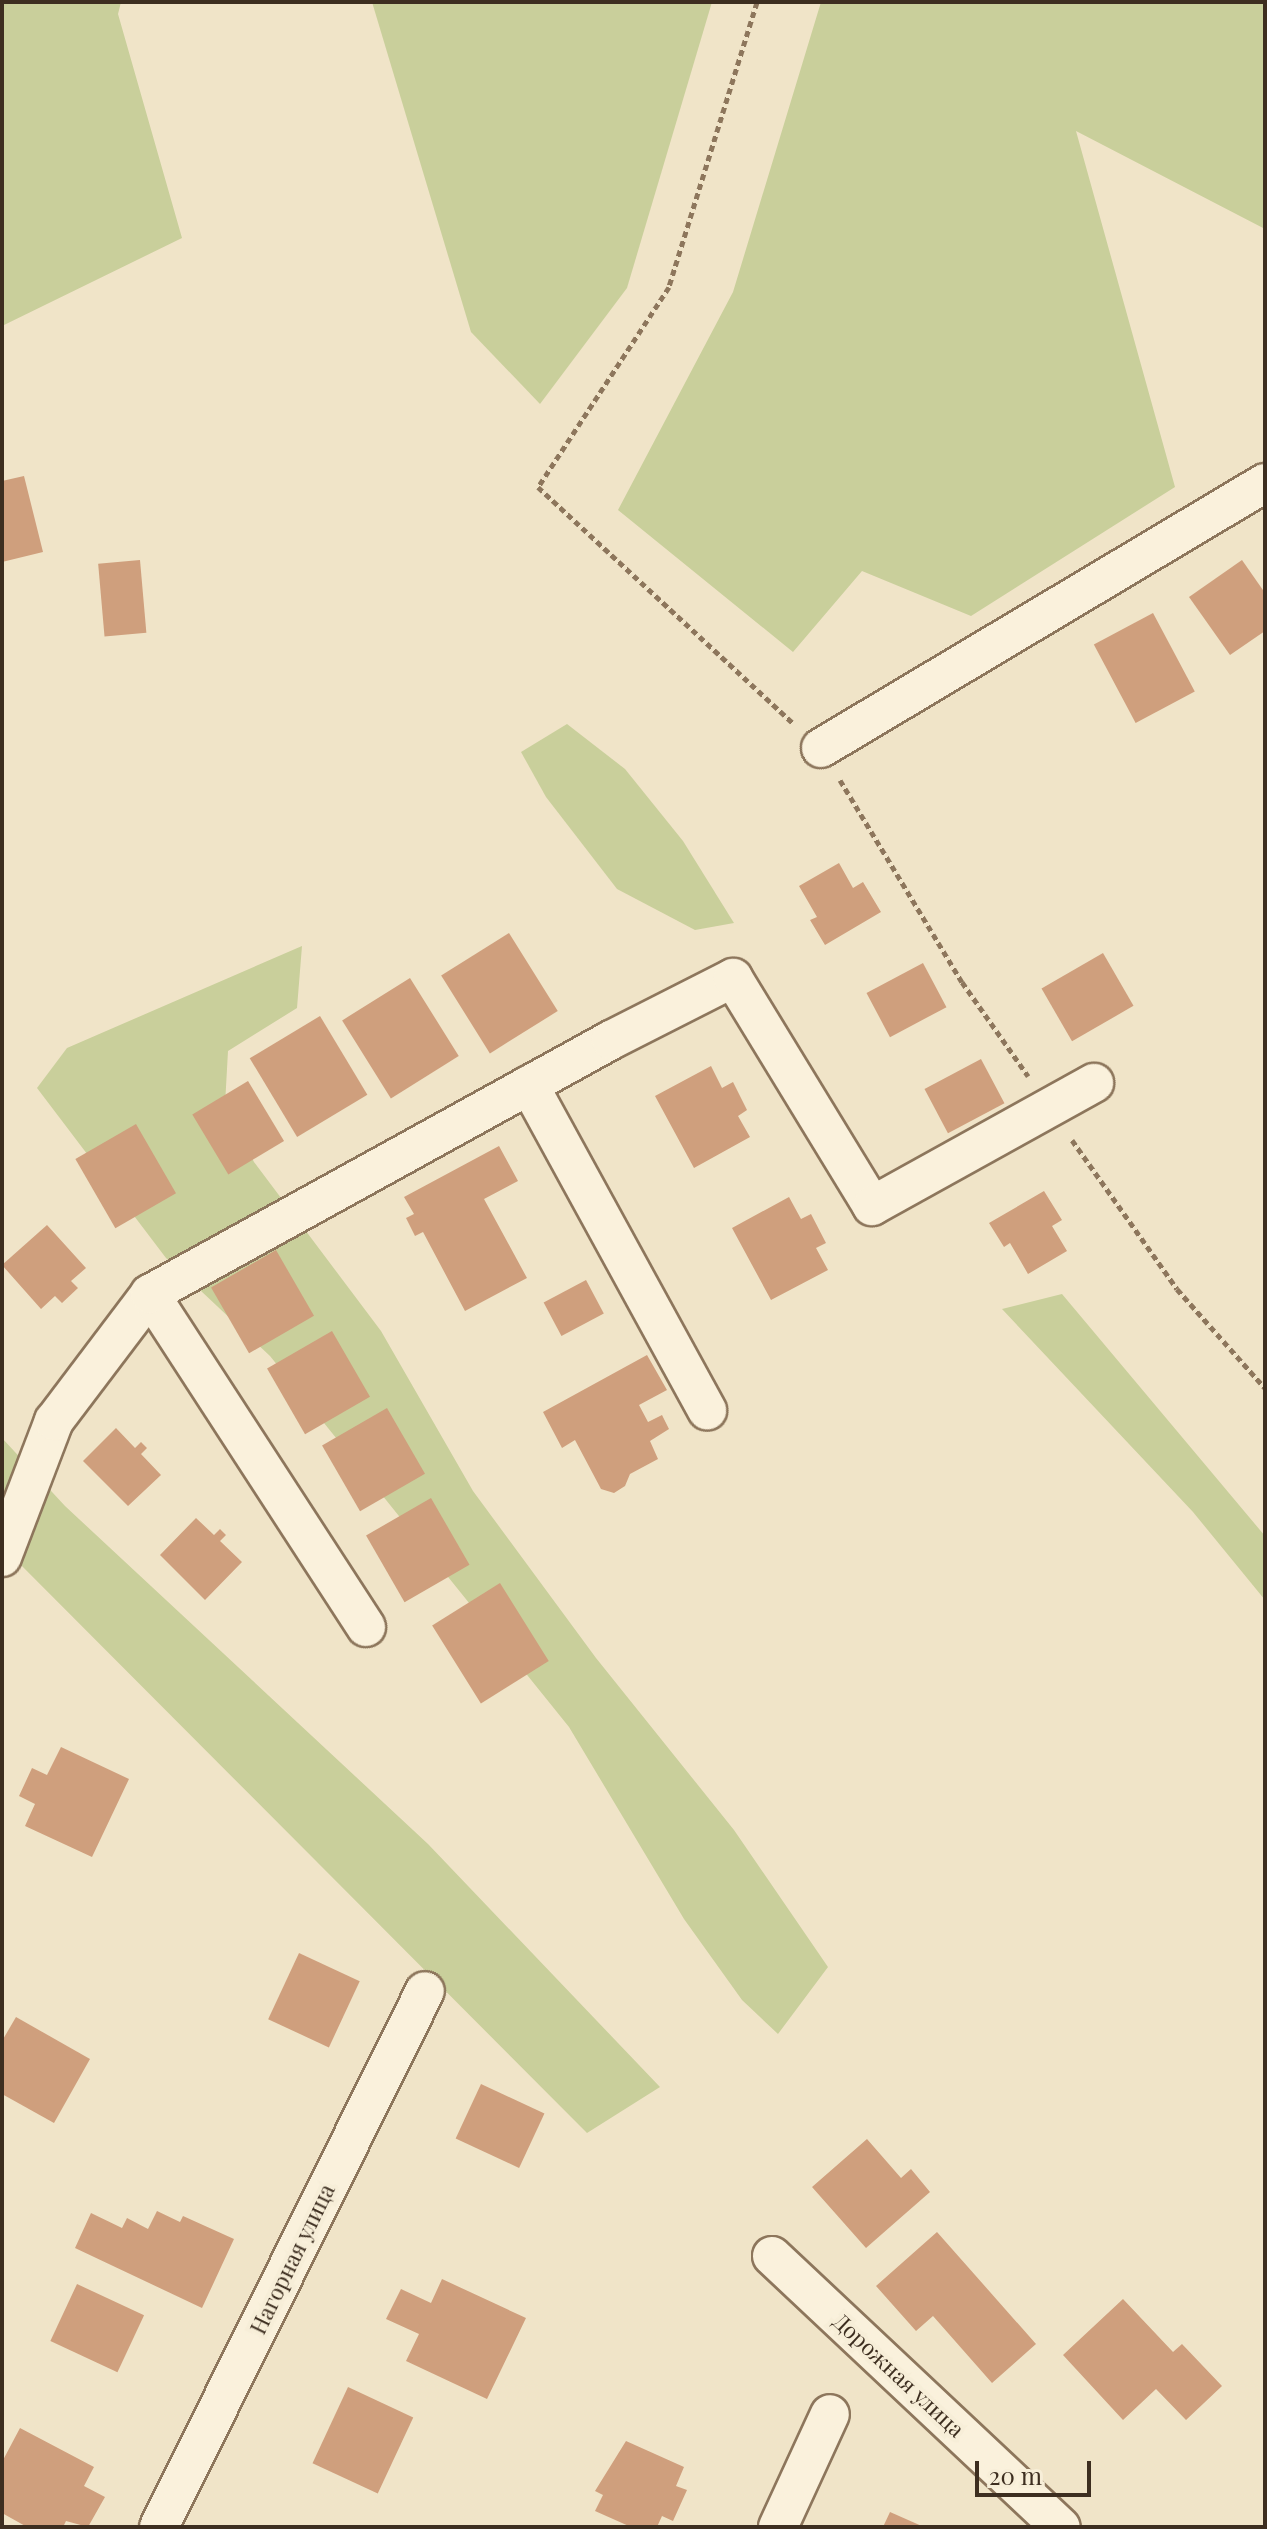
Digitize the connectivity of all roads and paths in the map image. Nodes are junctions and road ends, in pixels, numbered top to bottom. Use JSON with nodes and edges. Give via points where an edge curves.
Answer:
{"nodes":[{"id":1,"x":757,"y":2,"type":"edge"},
{"id":2,"x":1265,"y":483,"type":"edge"},
{"id":3,"x":821,"y":748,"type":"junction"},
{"id":4,"x":1094,"y":1083,"type":"dead end"},
{"id":5,"x":529,"y":1085,"type":"junction"},
{"id":6,"x":1050,"y":1108,"type":"junction"},
{"id":7,"x":150,"y":1294,"type":"junction"},
{"id":8,"x":1265,"y":1388,"type":"edge"},
{"id":9,"x":707,"y":1410,"type":"dead end"},
{"id":10,"x":2,"y":1557,"type":"edge"},
{"id":11,"x":366,"y":1627,"type":"dead end"},
{"id":12,"x":425,"y":1991,"type":"dead end"},
{"id":13,"x":772,"y":2256,"type":"dead end"},
{"id":14,"x":830,"y":2414,"type":"dead end"},
{"id":15,"x":159,"y":2527,"type":"edge"},
{"id":16,"x":778,"y":2527,"type":"edge"},
{"id":17,"x":1061,"y":2527,"type":"edge"}],
"edges":[{"from":1,"to":3,"type":"path","via":[[669,287],[538,487]]},
{"from":2,"to":3,"type":"street"},
{"from":3,"to":6,"type":"path","via":[[962,982]]},
{"from":4,"to":6,"type":"street"},
{"from":5,"to":6,"type":"street","via":[[733,978],[872,1206]]},
{"from":5,"to":7,"type":"street"},
{"from":5,"to":9,"type":"street"},
{"from":6,"to":8,"type":"path","via":[[1177,1289]]},
{"from":7,"to":10,"type":"street","via":[[54,1421]]},
{"from":7,"to":11,"type":"street"},
{"from":12,"to":15,"type":"street","name":"Нагорная улица"},
{"from":13,"to":17,"type":"street","name":"Дорожная улица"},
{"from":14,"to":16,"type":"street"}]}
